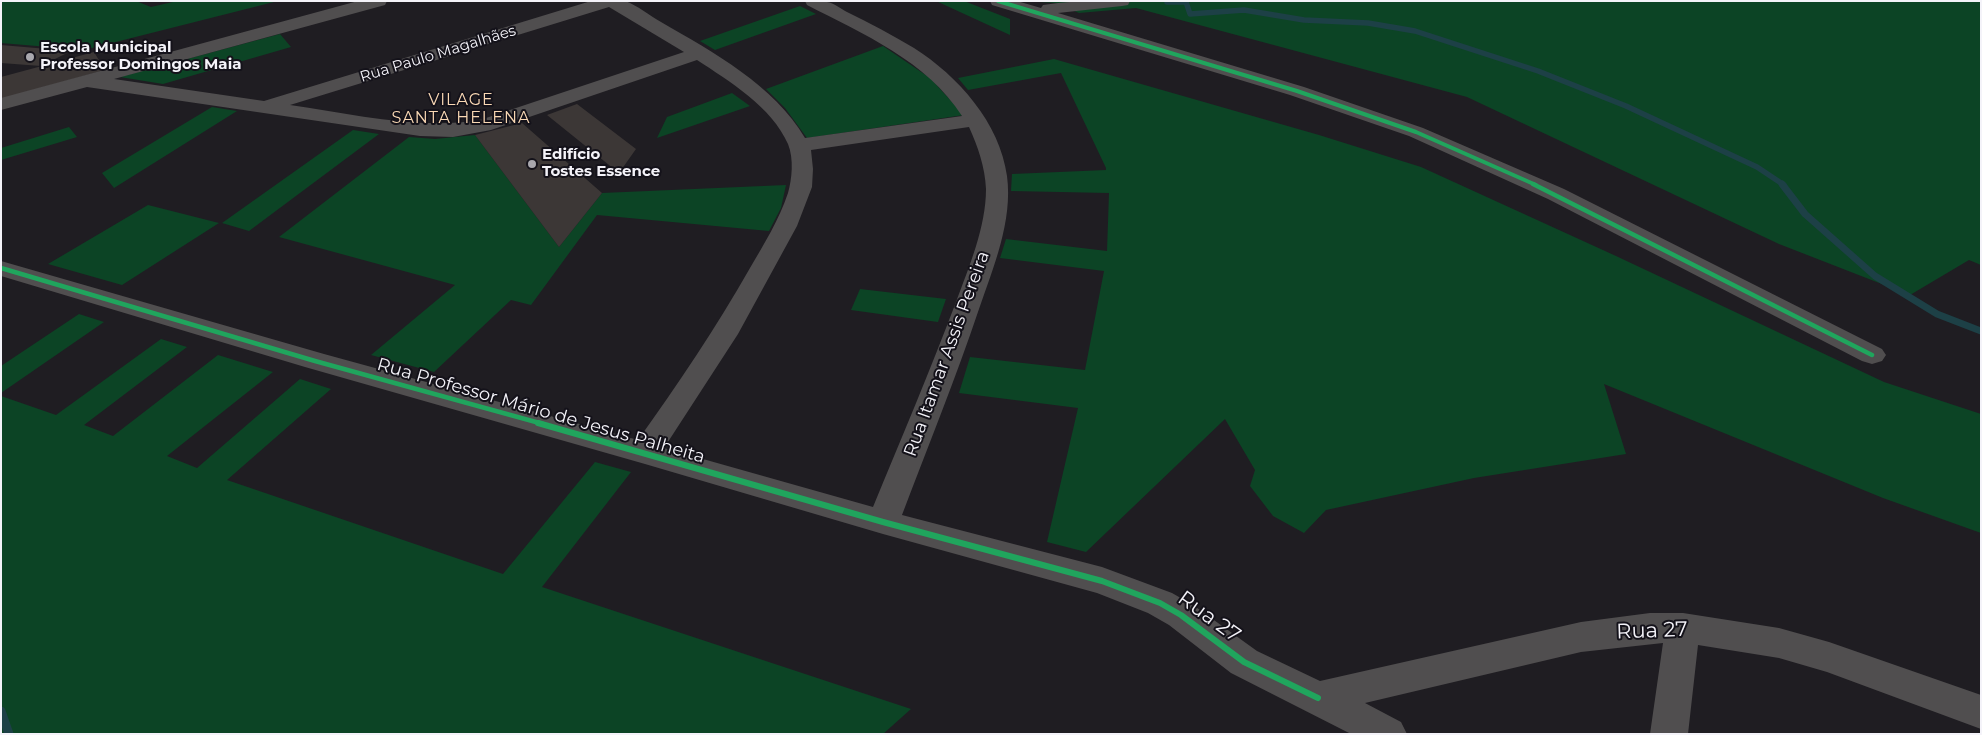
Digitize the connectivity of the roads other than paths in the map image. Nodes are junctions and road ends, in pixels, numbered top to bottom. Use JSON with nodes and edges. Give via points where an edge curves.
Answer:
{"nodes":[{"id":1,"x":379,"y":1,"type":"edge"},
{"id":2,"x":611,"y":1,"type":"edge"},
{"id":3,"x":812,"y":1,"type":"edge"},
{"id":4,"x":998,"y":1,"type":"edge"},
{"id":5,"x":1122,"y":1,"type":"edge"},
{"id":6,"x":1027,"y":9,"type":"junction"},
{"id":7,"x":700,"y":53,"type":"junction"},
{"id":8,"x":87,"y":81,"type":"junction"},
{"id":9,"x":1,"y":104,"type":"edge"},
{"id":10,"x":265,"y":106,"type":"junction"},
{"id":11,"x":975,"y":120,"type":"junction"},
{"id":12,"x":799,"y":145,"type":"junction"},
{"id":13,"x":1,"y":268,"type":"edge"},
{"id":14,"x":1872,"y":355,"type":"dead end"},
{"id":15,"x":645,"y":453,"type":"junction"},
{"id":16,"x":883,"y":522,"type":"junction"},
{"id":17,"x":1076,"y":574,"type":"joint"},
{"id":18,"x":1683,"y":628,"type":"junction"},
{"id":19,"x":1318,"y":698,"type":"junction"},
{"id":20,"x":1981,"y":712,"type":"edge"},
{"id":21,"x":1388,"y":734,"type":"edge"},
{"id":22,"x":1668,"y":734,"type":"edge"}],
"edges":[{"from":1,"to":8,"type":"street"},
{"from":2,"to":7,"type":"street"},
{"from":2,"to":10,"type":"street","name":"Rua Paulo Magalhães"},
{"from":3,"to":11,"type":"street","name":"Rua Itamar Assis Pereira","via":[[922,63],[949,85]]},
{"from":4,"to":6,"type":"street"},
{"from":5,"to":6,"type":"street","via":[[1081,7]]},
{"from":6,"to":14,"type":"street","via":[[1297,91],[1439,141],[1556,194]]},
{"from":7,"to":10,"type":"street","via":[[468,130],[420,130]]},
{"from":7,"to":12,"type":"street","via":[[762,98],[786,123]]},
{"from":8,"to":9,"type":"street"},
{"from":8,"to":10,"type":"street"},
{"from":11,"to":12,"type":"street"},
{"from":11,"to":16,"type":"street","name":"Rua Itamar Assis Pereira","via":[[992,156],[996,177],[990,236],[959,332]]},
{"from":12,"to":15,"type":"street","via":[[802,176],[787,226],[726,332]]},
{"from":13,"to":15,"type":"street","name":"Rua Professor Mário de Jesus Palheita","via":[[314,361]]},
{"from":15,"to":16,"type":"street","name":"Rua Professor Mário de Jesus Palheita"},
{"from":16,"to":17,"type":"street","name":"Rua Professor Mário de Jesus Palheita"},
{"from":17,"to":19,"type":"street","name":"Rua 27","via":[[1160,603],[1244,662]]},
{"from":18,"to":19,"type":"street","name":"Rua 27","via":[[1650,628],[1581,637]]},
{"from":18,"to":20,"type":"street","name":"Rua 27","via":[[1779,643],[1829,657]]},
{"from":18,"to":22,"type":"street"},
{"from":19,"to":21,"type":"street","name":"Rua 27"}]}
